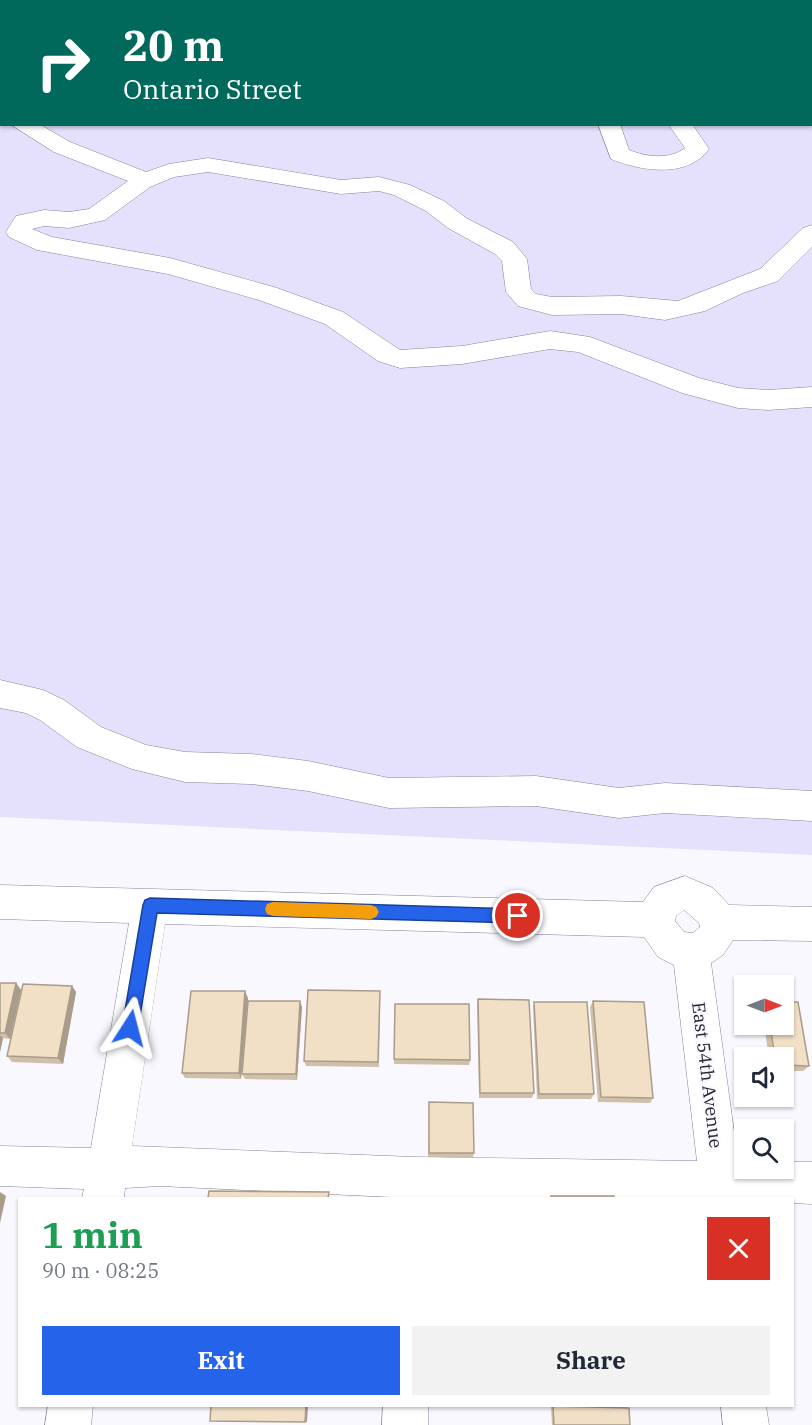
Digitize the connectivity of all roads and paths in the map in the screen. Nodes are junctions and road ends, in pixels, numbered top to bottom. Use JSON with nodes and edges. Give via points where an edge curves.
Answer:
{"nodes":[{"id":1,"x":25,"y":126,"type":"edge"},
{"id":2,"x":610,"y":126,"type":"edge"},
{"id":3,"x":681,"y":126,"type":"edge"},
{"id":4,"x":142,"y":182,"type":"junction"},
{"id":5,"x":812,"y":233,"type":"edge"},
{"id":6,"x":812,"y":397,"type":"edge"},
{"id":7,"x":0,"y":694,"type":"edge"},
{"id":8,"x":812,"y":806,"type":"edge"},
{"id":9,"x":0,"y":902,"type":"edge"},
{"id":10,"x":150,"y":905,"type":"junction"},
{"id":11,"x":656,"y":920,"type":"junction"},
{"id":12,"x":717,"y":921,"type":"junction"},
{"id":13,"x":812,"y":924,"type":"edge"},
{"id":14,"x":691,"y":951,"type":"junction"},
{"id":15,"x":0,"y":1166,"type":"edge"},
{"id":16,"x":106,"y":1183,"type":"edge"},
{"id":17,"x":812,"y":1183,"type":"edge"},
{"id":18,"x":413,"y":1188,"type":"edge"},
{"id":19,"x":721,"y":1190,"type":"edge"},
{"id":20,"x":71,"y":1407,"type":"edge"},
{"id":21,"x":406,"y":1407,"type":"edge"},
{"id":22,"x":744,"y":1407,"type":"edge"},
{"id":23,"x":68,"y":1425,"type":"edge"},
{"id":24,"x":405,"y":1425,"type":"edge"},
{"id":25,"x":746,"y":1425,"type":"edge"}],
"edges":[{"from":1,"to":4,"type":"street","via":[[62,147],[137,176]]},
{"from":2,"to":3,"type":"street","via":[[619,154],[650,163],[674,161],[693,153],[697,148]]},
{"from":4,"to":5,"type":"street","via":[[169,171],[208,165],[341,187],[379,184],[402,190],[504,248],[514,258],[519,292],[528,300],[552,306],[621,305],[679,310],[769,275]]},
{"from":4,"to":6,"type":"street","via":[[96,215],[25,221],[18,232],[46,244],[158,263],[268,294],[334,318],[387,355],[400,359],[462,355],[550,340],[581,343],[692,386],[738,398]]},
{"from":7,"to":8,"type":"street","via":[[31,700],[89,737],[144,759],[185,767],[297,774],[389,793],[536,791],[619,803],[665,798]]},
{"from":9,"to":10,"type":"street"},
{"from":10,"to":11,"type":"street"},
{"from":10,"to":16,"type":"street"},
{"from":11,"to":12,"type":"street","via":[[664,901],[685,893],[706,902]]},
{"from":11,"to":14,"type":"street","via":[[667,942]]},
{"from":12,"to":13,"type":"street"},
{"from":12,"to":14,"type":"street","via":[[712,942]]},
{"from":14,"to":19,"type":"street","name":"East 54th Avenue"},
{"from":15,"to":16,"type":"street"},
{"from":16,"to":18,"type":"street","via":[[160,1166]]},
{"from":17,"to":19,"type":"street"},
{"from":18,"to":19,"type":"street"},
{"from":20,"to":23,"type":"street"},
{"from":21,"to":24,"type":"street"},
{"from":22,"to":25,"type":"street"}]}
